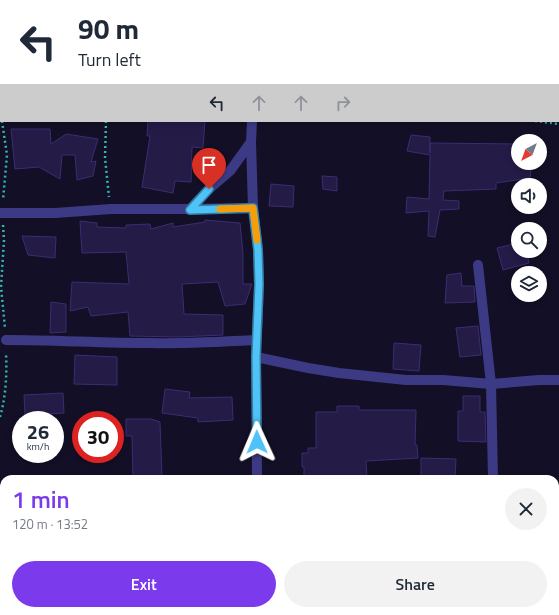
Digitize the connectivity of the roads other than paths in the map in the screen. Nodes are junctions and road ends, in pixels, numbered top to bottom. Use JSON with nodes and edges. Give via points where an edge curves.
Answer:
{"nodes":[{"id":1,"x":252,"y":122,"type":"edge"},
{"id":2,"x":251,"y":142,"type":"junction"},
{"id":3,"x":253,"y":208,"type":"junction"},
{"id":4,"x":190,"y":210,"type":"junction"},
{"id":5,"x":1,"y":212,"type":"edge"},
{"id":6,"x":478,"y":265,"type":"dead end"},
{"id":7,"x":6,"y":340,"type":"road end"},
{"id":8,"x":257,"y":340,"type":"junction"},
{"id":9,"x":256,"y":357,"type":"junction"},
{"id":10,"x":559,"y":380,"type":"edge"},
{"id":11,"x":492,"y":384,"type":"junction"},
{"id":12,"x":257,"y":475,"type":"edge"},
{"id":13,"x":494,"y":475,"type":"edge"}],
"edges":[{"from":1,"to":2,"type":"street"},
{"from":2,"to":3,"type":"street"},
{"from":2,"to":4,"type":"street","via":[[230,171]]},
{"from":3,"to":4,"type":"street"},
{"from":3,"to":8,"type":"street","via":[[258,250]]},
{"from":4,"to":5,"type":"street"},
{"from":6,"to":11,"type":"street"},
{"from":7,"to":8,"type":"street","via":[[151,344]]},
{"from":8,"to":9,"type":"street"},
{"from":9,"to":11,"type":"street","via":[[354,375]]},
{"from":9,"to":12,"type":"street"},
{"from":10,"to":11,"type":"street"},
{"from":11,"to":13,"type":"street"}]}
